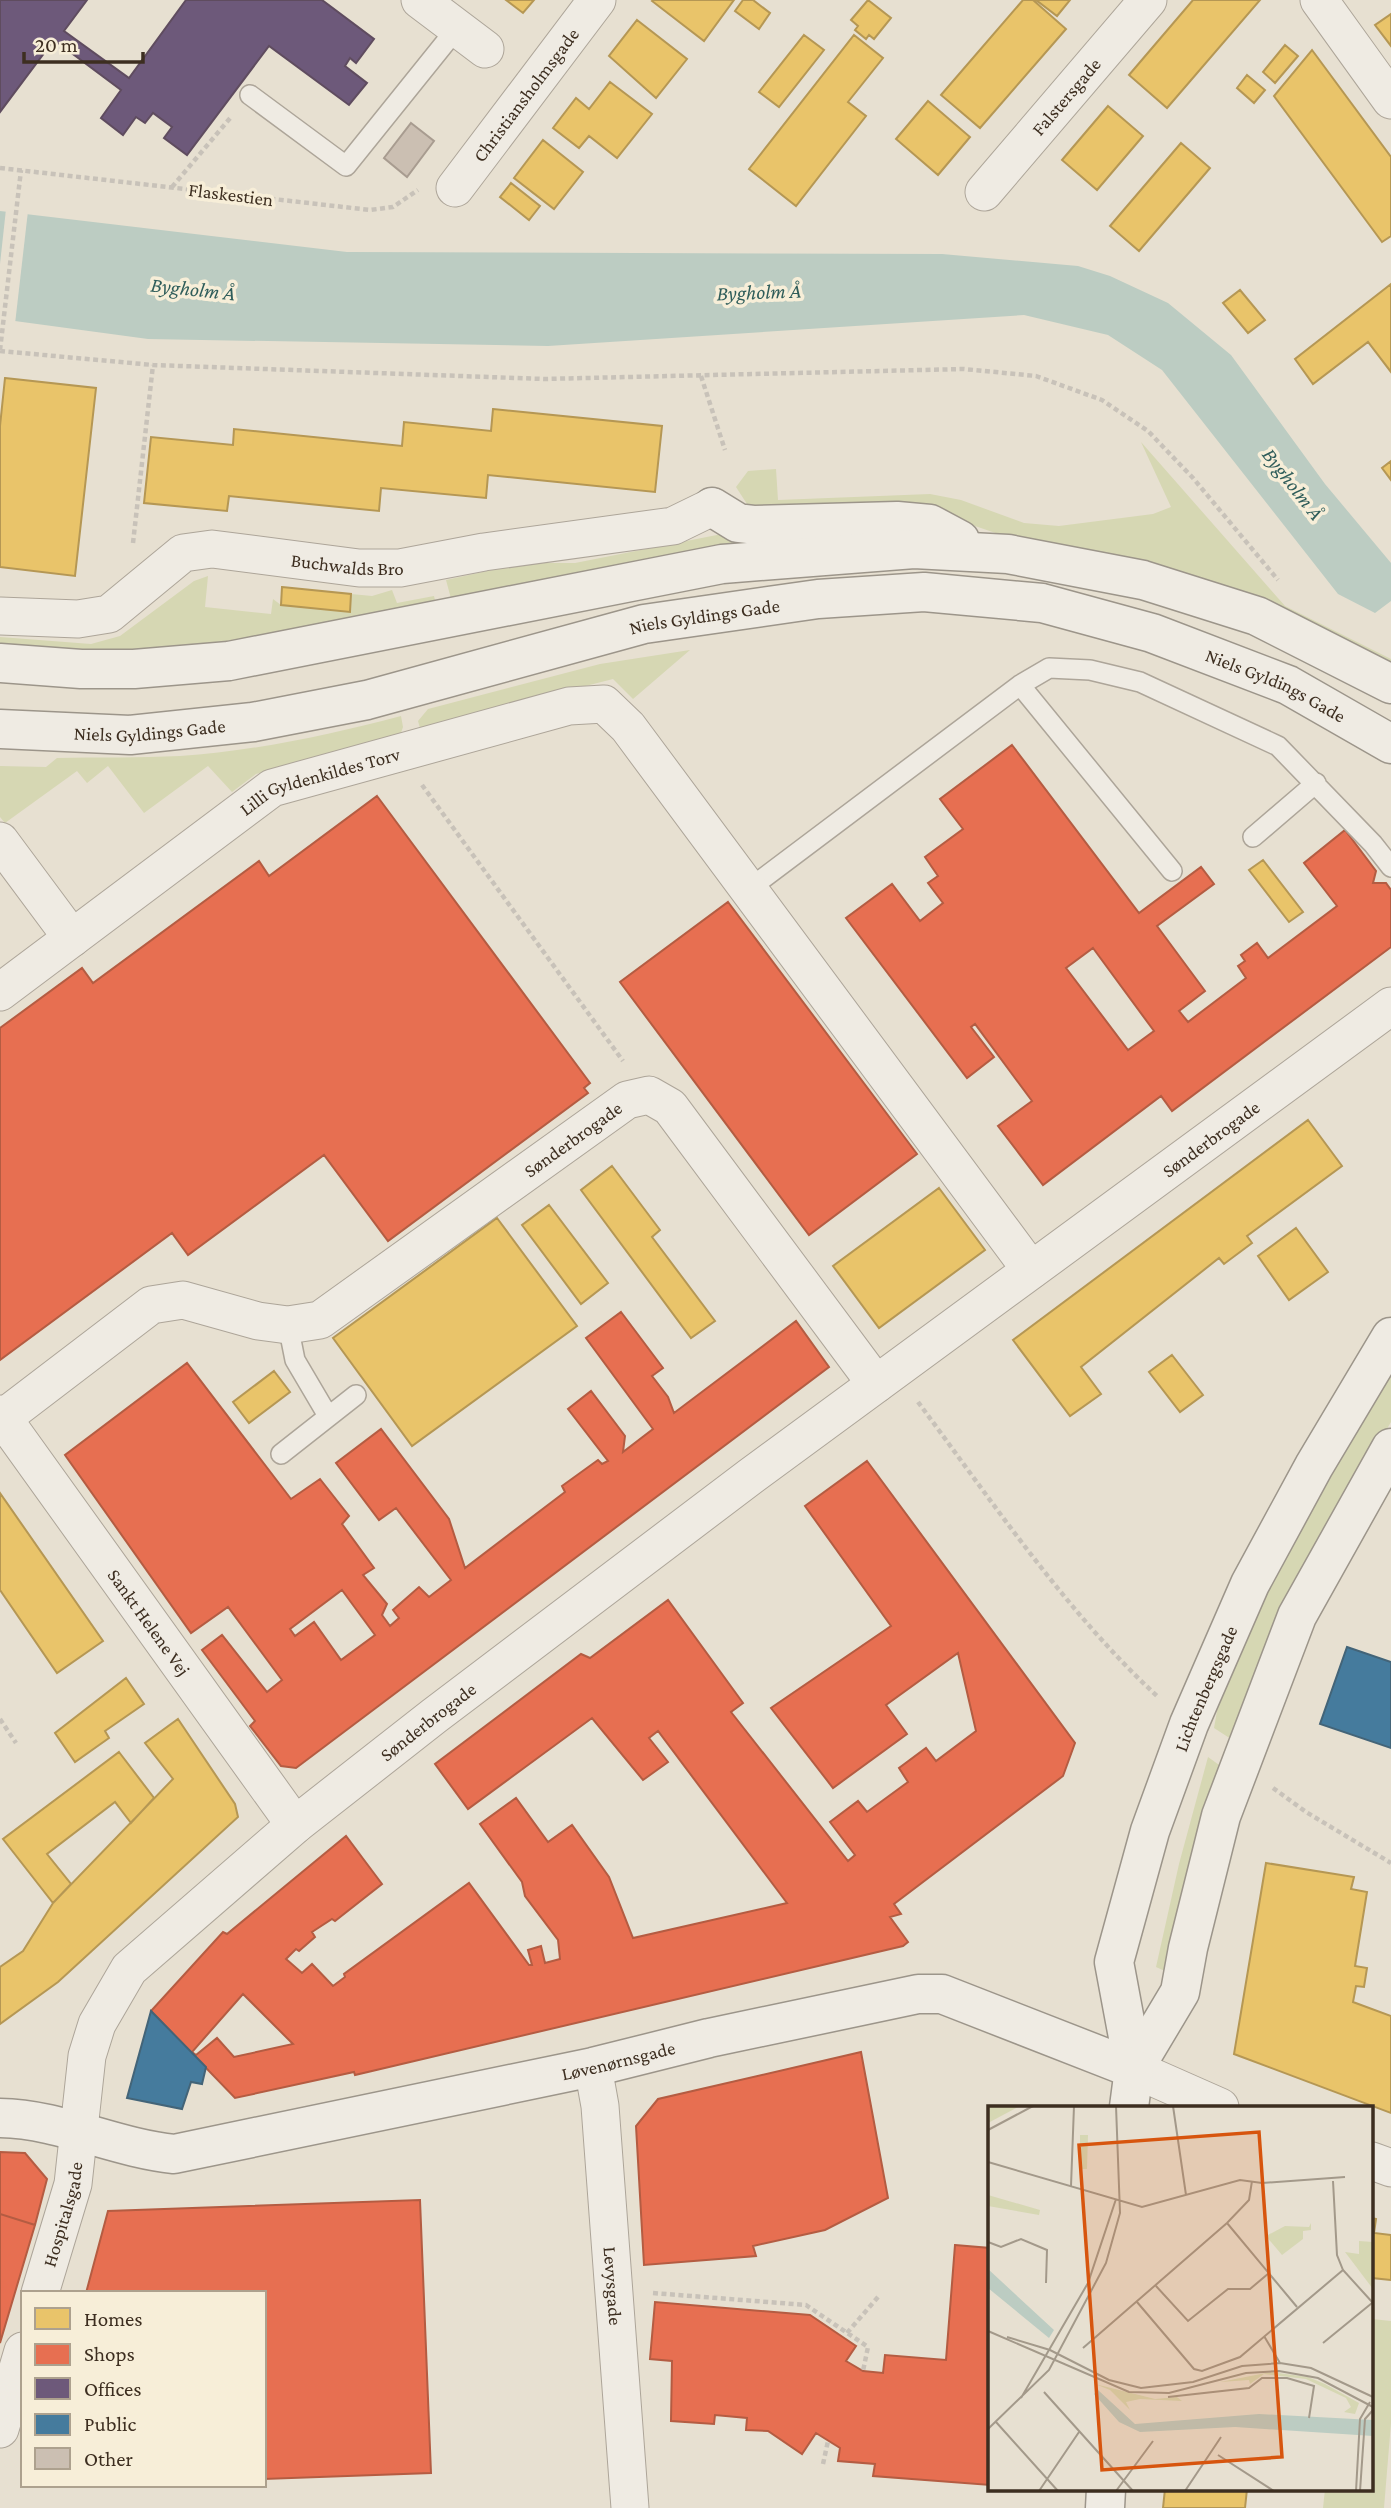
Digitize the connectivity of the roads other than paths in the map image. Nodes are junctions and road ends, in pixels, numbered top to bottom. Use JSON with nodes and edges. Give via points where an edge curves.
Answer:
{"nodes":[{"id":1,"x":419,"y":0,"type":"edge"},
{"id":2,"x":597,"y":0,"type":"edge"},
{"id":3,"x":1148,"y":0,"type":"edge"},
{"id":4,"x":1319,"y":0,"type":"edge"},
{"id":5,"x":471,"y":39,"type":"joint"},
{"id":6,"x":250,"y":95,"type":"road end"},
{"id":7,"x":1391,"y":100,"type":"edge"},
{"id":8,"x":455,"y":188,"type":"road end"},
{"id":9,"x":984,"y":192,"type":"dead end"},
{"id":10,"x":712,"y":507,"type":"joint"},
{"id":11,"x":970,"y":552,"type":"junction"},
{"id":12,"x":0,"y":616,"type":"edge"},
{"id":13,"x":229,"y":661,"type":"junction"},
{"id":14,"x":0,"y":663,"type":"edge"},
{"id":15,"x":1391,"y":684,"type":"edge"},
{"id":16,"x":1020,"y":685,"type":"junction"},
{"id":17,"x":0,"y":688,"type":"edge"},
{"id":18,"x":0,"y":729,"type":"edge"},
{"id":19,"x":1391,"y":744,"type":"edge"},
{"id":20,"x":1315,"y":783,"type":"junction"},
{"id":21,"x":1253,"y":836,"type":"dead end"},
{"id":22,"x":0,"y":841,"type":"edge"},
{"id":23,"x":1391,"y":867,"type":"edge"},
{"id":24,"x":1172,"y":871,"type":"dead end"},
{"id":25,"x":748,"y":889,"type":"junction"},
{"id":26,"x":72,"y":939,"type":"junction"},
{"id":27,"x":0,"y":992,"type":"edge"},
{"id":28,"x":1391,"y":1006,"type":"edge"},
{"id":29,"x":1031,"y":1270,"type":"junction"},
{"id":30,"x":273,"y":1323,"type":"junction"},
{"id":31,"x":1391,"y":1337,"type":"edge"},
{"id":32,"x":885,"y":1377,"type":"junction"},
{"id":33,"x":356,"y":1395,"type":"dead end"},
{"id":34,"x":2,"y":1416,"type":"edge"},
{"id":35,"x":328,"y":1416,"type":"junction"},
{"id":36,"x":1391,"y":1448,"type":"edge"},
{"id":37,"x":281,"y":1454,"type":"dead end"},
{"id":38,"x":295,"y":1825,"type":"junction"},
{"id":39,"x":593,"y":2067,"type":"junction"},
{"id":40,"x":1135,"y":2069,"type":"junction"},
{"id":41,"x":1129,"y":2106,"type":"edge"},
{"id":42,"x":1218,"y":2106,"type":"edge"},
{"id":43,"x":0,"y":2118,"type":"edge"},
{"id":44,"x":81,"y":2133,"type":"junction"},
{"id":45,"x":1374,"y":2162,"type":"edge"},
{"id":46,"x":1391,"y":2168,"type":"edge"},
{"id":47,"x":41,"y":2291,"type":"edge"},
{"id":48,"x":21,"y":2358,"type":"edge"},
{"id":49,"x":0,"y":2429,"type":"edge"},
{"id":50,"x":1106,"y":2490,"type":"edge"},
{"id":51,"x":630,"y":2508,"type":"edge"},
{"id":52,"x":1105,"y":2508,"type":"edge"}],
"edges":[{"from":1,"to":5,"type":"street"},
{"from":2,"to":8,"type":"street","name":"Christiansholmsgade"},
{"from":3,"to":9,"type":"street","name":"Falstersgade"},
{"from":4,"to":7,"type":"street"},
{"from":5,"to":6,"type":"lane","via":[[346,166]]},
{"from":10,"to":11,"type":"street","via":[[738,523],[755,525],[930,524],[958,537]]},
{"from":10,"to":12,"type":"street","name":"Buchwalds Bro","via":[[673,526],[400,568],[359,568],[212,549],[183,553],[109,614],[78,619]]},
{"from":11,"to":13,"type":"street","via":[[901,550],[722,564]]},
{"from":11,"to":15,"type":"street","via":[[1008,554],[1143,580],[1257,616]]},
{"from":13,"to":14,"type":"street","via":[[134,669]]},
{"from":13,"to":17,"type":"street","via":[[173,684]]},
{"from":16,"to":20,"type":"lane","via":[[1049,668],[1090,670],[1140,682],[1278,746]]},
{"from":16,"to":24,"type":"lane"},
{"from":16,"to":25,"type":"lane"},
{"from":18,"to":19,"type":"street","name":"Niels Gyldings Gade","via":[[130,736],[253,722],[367,700],[643,624],[818,599],[925,592],[1042,603],[1152,633],[1288,685]]},
{"from":20,"to":21,"type":"lane"},
{"from":20,"to":23,"type":"lane"},
{"from":22,"to":26,"type":"street"},
{"from":25,"to":26,"type":"street","name":"Lilli Gyldenkildes Torv","via":[[628,727],[604,704],[569,706],[272,788]]},
{"from":25,"to":29,"type":"street"},
{"from":26,"to":27,"type":"street","name":"Lilli Gyldenkildes Torv"},
{"from":28,"to":29,"type":"street","name":"Sønderbrogade"},
{"from":29,"to":32,"type":"street","name":"Sønderbrogade"},
{"from":30,"to":32,"type":"street","name":"Sønderbrogade","via":[[320,1320],[627,1100],[649,1095],[670,1107]]},
{"from":30,"to":34,"type":"street","name":"Sankt Helene Vej","via":[[183,1300],[150,1305]]},
{"from":30,"to":35,"type":"lane"},
{"from":31,"to":40,"type":"street","name":"Lichtenbergsgade","via":[[1250,1584],[1189,1724],[1150,1831],[1114,1962]]},
{"from":32,"to":38,"type":"street","name":"Sønderbrogade"},
{"from":33,"to":35,"type":"lane"},
{"from":34,"to":38,"type":"street","name":"Sankt Helene Vej"},
{"from":35,"to":37,"type":"lane"},
{"from":36,"to":40,"type":"street","name":"Lichtenbergsgade","via":[[1297,1616],[1221,1816],[1180,1992]]},
{"from":38,"to":44,"type":"street","name":"Sønderbrogade","via":[[129,1969],[113,1992],[87,2056]]},
{"from":39,"to":40,"type":"street","name":"Løvenørnsgade","via":[[918,1994],[943,1994]]},
{"from":39,"to":44,"type":"street","name":"Løvenørnsgade","via":[[174,2154],[144,2151]]},
{"from":39,"to":51,"type":"street","name":"Levysgade","via":[[600,2106]]},
{"from":40,"to":41,"type":"street","name":"Lichtenbergsgade"},
{"from":40,"to":42,"type":"street","name":"Løvenørnsgade"},
{"from":43,"to":44,"type":"street","name":"Løvenørnsgade"},
{"from":44,"to":47,"type":"street","name":"Hospitalsgade","via":[[73,2184]]},
{"from":45,"to":46,"type":"street"},
{"from":48,"to":49,"type":"street"},
{"from":50,"to":52,"type":"street"}]}
